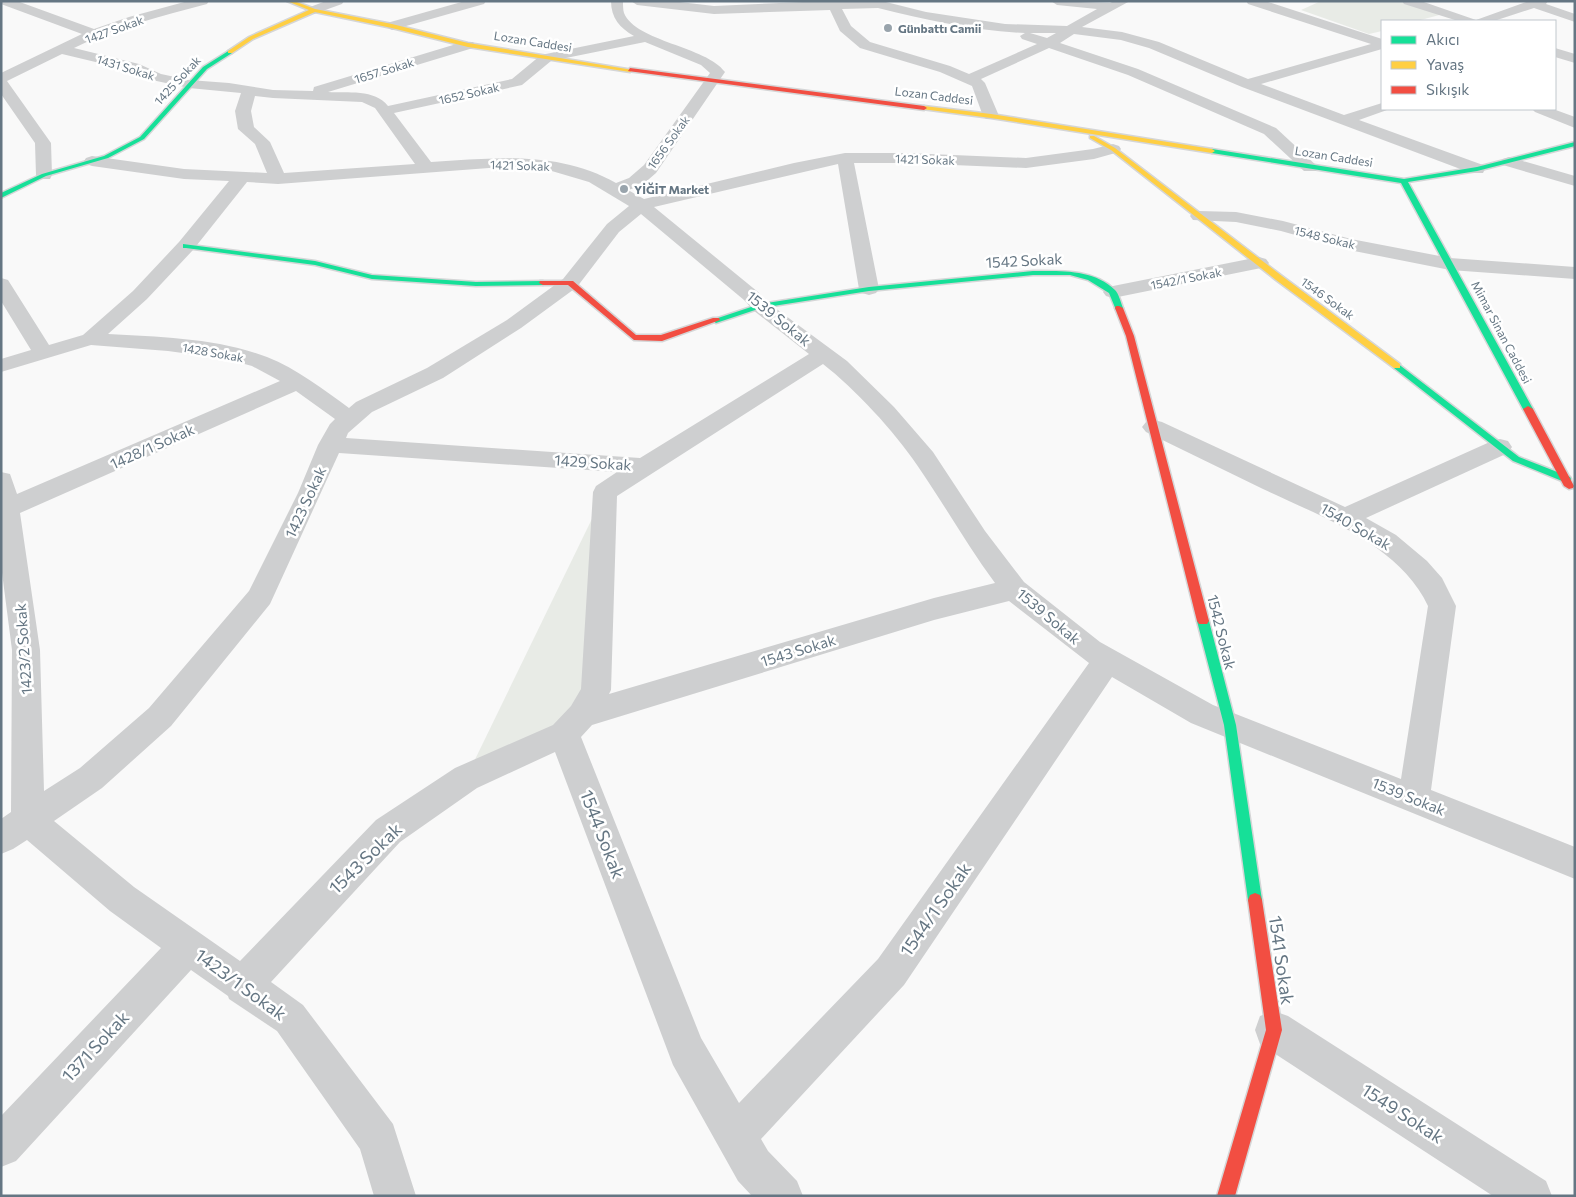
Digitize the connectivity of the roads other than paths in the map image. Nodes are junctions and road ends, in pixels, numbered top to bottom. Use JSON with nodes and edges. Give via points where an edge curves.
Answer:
{"nodes":[{"id":1,"x":203,"y":1,"type":"edge"},
{"id":2,"x":289,"y":1,"type":"edge"},
{"id":3,"x":338,"y":1,"type":"edge"},
{"id":4,"x":480,"y":1,"type":"edge"},
{"id":5,"x":617,"y":1,"type":"edge"},
{"id":6,"x":636,"y":1,"type":"edge"},
{"id":7,"x":1057,"y":1,"type":"edge"},
{"id":8,"x":1124,"y":1,"type":"edge"},
{"id":9,"x":1252,"y":1,"type":"edge"},
{"id":10,"x":1408,"y":1,"type":"edge"},
{"id":11,"x":14,"y":2,"type":"edge"},
{"id":12,"x":880,"y":2,"type":"edge"},
{"id":13,"x":833,"y":3,"type":"edge"},
{"id":14,"x":1538,"y":3,"type":"edge"},
{"id":15,"x":1308,"y":4,"type":"dead end"},
{"id":16,"x":1110,"y":7,"type":"junction"},
{"id":17,"x":314,"y":10,"type":"junction"},
{"id":18,"x":1286,"y":13,"type":"junction"},
{"id":19,"x":1575,"y":18,"type":"edge"},
{"id":20,"x":1467,"y":20,"type":"edge"},
{"id":21,"x":1485,"y":20,"type":"edge"},
{"id":22,"x":392,"y":26,"type":"junction"},
{"id":23,"x":1005,"y":28,"type":"junction"},
{"id":24,"x":1073,"y":30,"type":"junction"},
{"id":25,"x":94,"y":34,"type":"junction"},
{"id":26,"x":646,"y":38,"type":"junction"},
{"id":27,"x":1048,"y":43,"type":"junction"},
{"id":28,"x":1381,"y":44,"type":"edge"},
{"id":29,"x":1381,"y":44,"type":"edge"},
{"id":30,"x":468,"y":45,"type":"junction"},
{"id":31,"x":63,"y":50,"type":"junction"},
{"id":32,"x":1556,"y":52,"type":"edge"},
{"id":33,"x":546,"y":58,"type":"junction"},
{"id":34,"x":1575,"y":59,"type":"edge"},
{"id":35,"x":969,"y":79,"type":"junction"},
{"id":36,"x":711,"y":82,"type":"junction"},
{"id":37,"x":2,"y":83,"type":"edge"},
{"id":38,"x":189,"y":84,"type":"junction"},
{"id":39,"x":1247,"y":84,"type":"junction"},
{"id":40,"x":249,"y":91,"type":"junction"},
{"id":41,"x":300,"y":95,"type":"junction"},
{"id":42,"x":1381,"y":107,"type":"edge"},
{"id":43,"x":1542,"y":110,"type":"edge"},
{"id":44,"x":384,"y":111,"type":"junction"},
{"id":45,"x":992,"y":116,"type":"junction"},
{"id":46,"x":1344,"y":120,"type":"junction"},
{"id":47,"x":1575,"y":123,"type":"edge"},
{"id":48,"x":1080,"y":130,"type":"junction"},
{"id":49,"x":1575,"y":144,"type":"edge"},
{"id":50,"x":1113,"y":149,"type":"junction"},
{"id":51,"x":845,"y":158,"type":"junction"},
{"id":52,"x":92,"y":161,"type":"junction"},
{"id":53,"x":1509,"y":162,"type":"junction"},
{"id":54,"x":1310,"y":167,"type":"junction"},
{"id":55,"x":426,"y":168,"type":"junction"},
{"id":56,"x":1477,"y":169,"type":"junction"},
{"id":57,"x":44,"y":175,"type":"junction"},
{"id":58,"x":242,"y":177,"type":"junction"},
{"id":59,"x":278,"y":179,"type":"junction"},
{"id":60,"x":1404,"y":181,"type":"junction"},
{"id":61,"x":1575,"y":181,"type":"edge"},
{"id":62,"x":614,"y":189,"type":"junction"},
{"id":63,"x":1,"y":196,"type":"edge"},
{"id":64,"x":641,"y":205,"type":"junction"},
{"id":65,"x":1199,"y":216,"type":"junction"},
{"id":66,"x":186,"y":246,"type":"junction"},
{"id":67,"x":1259,"y":263,"type":"junction"},
{"id":68,"x":1450,"y":264,"type":"junction"},
{"id":69,"x":1575,"y":273,"type":"edge"},
{"id":70,"x":570,"y":283,"type":"junction"},
{"id":71,"x":1,"y":284,"type":"edge"},
{"id":72,"x":869,"y":289,"type":"junction"},
{"id":73,"x":1113,"y":292,"type":"junction"},
{"id":74,"x":760,"y":306,"type":"junction"},
{"id":75,"x":90,"y":339,"type":"junction"},
{"id":76,"x":43,"y":352,"type":"junction"},
{"id":77,"x":824,"y":354,"type":"junction"},
{"id":78,"x":1,"y":366,"type":"edge"},
{"id":79,"x":297,"y":382,"type":"junction"},
{"id":80,"x":350,"y":419,"type":"junction"},
{"id":81,"x":1154,"y":427,"type":"junction"},
{"id":82,"x":330,"y":445,"type":"junction"},
{"id":83,"x":1500,"y":447,"type":"junction"},
{"id":84,"x":644,"y":466,"type":"junction"},
{"id":85,"x":1566,"y":479,"type":"junction"},
{"id":86,"x":1,"y":480,"type":"edge"},
{"id":87,"x":1575,"y":496,"type":"edge"},
{"id":88,"x":7,"y":509,"type":"junction"},
{"id":89,"x":1345,"y":517,"type":"junction"},
{"id":90,"x":1014,"y":589,"type":"junction"},
{"id":91,"x":1107,"y":660,"type":"junction"},
{"id":92,"x":573,"y":724,"type":"junction"},
{"id":93,"x":1230,"y":725,"type":"junction"},
{"id":94,"x":1414,"y":798,"type":"junction"},
{"id":95,"x":15,"y":829,"type":"edge"},
{"id":96,"x":1575,"y":862,"type":"edge"},
{"id":97,"x":188,"y":946,"type":"junction"},
{"id":98,"x":242,"y":986,"type":"junction"},
{"id":99,"x":1274,"y":1030,"type":"junction"},
{"id":100,"x":736,"y":1136,"type":"junction"},
{"id":101,"x":1,"y":1146,"type":"edge"},
{"id":102,"x":396,"y":1196,"type":"edge"},
{"id":103,"x":782,"y":1196,"type":"edge"},
{"id":104,"x":1226,"y":1196,"type":"edge"},
{"id":105,"x":1531,"y":1196,"type":"edge"}],
"edges":[{"from":1,"to":25,"type":"street","name":"1427 Sokak"},
{"from":2,"to":17,"type":"street","name":"Lozan Caddesi"},
{"from":3,"to":17,"type":"street"},
{"from":4,"to":22,"type":"street"},
{"from":5,"to":26,"type":"street","via":[[620,19]]},
{"from":6,"to":13,"type":"street","via":[[714,10]]},
{"from":7,"to":16,"type":"street"},
{"from":8,"to":16,"type":"street"},
{"from":9,"to":18,"type":"street"},
{"from":10,"to":20,"type":"street"},
{"from":11,"to":25,"type":"street"},
{"from":12,"to":13,"type":"street"},
{"from":12,"to":23,"type":"street","via":[[926,16]]},
{"from":13,"to":35,"type":"street","via":[[845,28],[865,45]]},
{"from":14,"to":19,"type":"street"},
{"from":14,"to":21,"type":"street"},
{"from":15,"to":18,"type":"street"},
{"from":16,"to":24,"type":"street","via":[[1076,25]]},
{"from":17,"to":22,"type":"street","name":"Lozan Caddesi"},
{"from":17,"to":38,"type":"street","name":"1425 Sokak","via":[[251,38],[205,68]]},
{"from":18,"to":28,"type":"street"},
{"from":22,"to":30,"type":"street","name":"Lozan Caddesi"},
{"from":23,"to":24,"type":"street"},
{"from":23,"to":27,"type":"street"},
{"from":24,"to":27,"type":"street"},
{"from":24,"to":39,"type":"street","via":[[1122,36],[1154,45]]},
{"from":25,"to":31,"type":"street","name":"1427 Sokak"},
{"from":26,"to":33,"type":"street"},
{"from":26,"to":36,"type":"street","via":[[707,63],[718,72]]},
{"from":27,"to":35,"type":"street"},
{"from":27,"to":54,"type":"street","via":[[1133,72],[1270,131]]},
{"from":29,"to":39,"type":"street"},
{"from":30,"to":33,"type":"street","name":"Lozan Caddesi"},
{"from":30,"to":41,"type":"street","name":"1657 Sokak"},
{"from":31,"to":37,"type":"street","name":"1427 Sokak","via":[[27,65]]},
{"from":31,"to":38,"type":"street","name":"1431 Sokak"},
{"from":32,"to":34,"type":"street"},
{"from":33,"to":36,"type":"street","name":"Lozan Caddesi"},
{"from":33,"to":44,"type":"street","name":"1652 Sokak","via":[[517,82]]},
{"from":35,"to":45,"type":"street","via":[[978,83]]},
{"from":36,"to":45,"type":"street","name":"Lozan Caddesi"},
{"from":36,"to":62,"type":"street","name":"1656 Sokak","via":[[650,169],[635,182]]},
{"from":37,"to":57,"type":"street","via":[[43,143]]},
{"from":38,"to":40,"type":"street","name":"1431 Sokak"},
{"from":38,"to":52,"type":"street","name":"1425 Sokak","via":[[142,138]]},
{"from":39,"to":46,"type":"street"},
{"from":40,"to":41,"type":"street","name":"1657 Sokak"},
{"from":40,"to":59,"type":"street","via":[[243,111],[246,129],[262,142]]},
{"from":41,"to":44,"type":"street","name":"1657 Sokak","via":[[364,98],[380,105]]},
{"from":42,"to":46,"type":"street"},
{"from":43,"to":47,"type":"street"},
{"from":44,"to":55,"type":"street","name":"1657 Sokak"},
{"from":45,"to":48,"type":"street","name":"Lozan Caddesi"},
{"from":46,"to":56,"type":"street"},
{"from":48,"to":50,"type":"street","name":"1546 Sokak"},
{"from":48,"to":54,"type":"street","name":"Lozan Caddesi"},
{"from":49,"to":53,"type":"street","name":"Lozan Caddesi"},
{"from":50,"to":51,"type":"street","name":"1421 Sokak","via":[[1026,163]]},
{"from":50,"to":65,"type":"street","name":"1546 Sokak"},
{"from":51,"to":64,"type":"street","name":"1421 Sokak"},
{"from":51,"to":72,"type":"street"},
{"from":52,"to":57,"type":"street","name":"1425 Sokak"},
{"from":52,"to":58,"type":"street","name":"1421 Sokak","via":[[184,174]]},
{"from":53,"to":56,"type":"street","name":"Lozan Caddesi"},
{"from":53,"to":61,"type":"street"},
{"from":54,"to":60,"type":"street","name":"Lozan Caddesi"},
{"from":55,"to":59,"type":"street","name":"1421 Sokak"},
{"from":55,"to":62,"type":"street","name":"1421 Sokak","via":[[489,163],[546,164],[595,178]]},
{"from":56,"to":60,"type":"street","name":"Lozan Caddesi"},
{"from":57,"to":63,"type":"street","name":"1425 Sokak"},
{"from":58,"to":59,"type":"street","name":"1421 Sokak"},
{"from":58,"to":66,"type":"street"},
{"from":60,"to":68,"type":"street","name":"Mimar Sinan Caddesi"},
{"from":62,"to":64,"type":"street","name":"1421 Sokak"},
{"from":64,"to":70,"type":"street","name":"1423 Sokak","via":[[613,228]]},
{"from":64,"to":74,"type":"street","name":"1539 Sokak"},
{"from":65,"to":67,"type":"street","name":"1546 Sokak"},
{"from":65,"to":68,"type":"street","name":"1548 Sokak","via":[[1236,217]]},
{"from":66,"to":70,"type":"street","via":[[315,263],[372,277],[476,284]]},
{"from":66,"to":75,"type":"street","via":[[140,295]]},
{"from":67,"to":73,"type":"street","name":"1542/1 Sokak"},
{"from":67,"to":83,"type":"street","name":"1546 Sokak"},
{"from":68,"to":69,"type":"street","name":"1548 Sokak"},
{"from":68,"to":85,"type":"street","name":"Mimar Sinan Caddesi"},
{"from":70,"to":74,"type":"street","name":"1542 Sokak","via":[[634,337],[648,339],[662,338]]},
{"from":70,"to":80,"type":"street","name":"1423 Sokak","via":[[514,324],[435,373],[364,406]]},
{"from":71,"to":76,"type":"street"},
{"from":72,"to":73,"type":"street","name":"1542 Sokak","via":[[994,276],[1070,273],[1091,278]]},
{"from":72,"to":74,"type":"street","name":"1542 Sokak"},
{"from":73,"to":81,"type":"street","name":"1542 Sokak","via":[[1130,336]]},
{"from":74,"to":77,"type":"street","name":"1539 Sokak"},
{"from":75,"to":76,"type":"street"},
{"from":75,"to":79,"type":"street","name":"1428 Sokak","via":[[206,349],[246,357]]},
{"from":76,"to":78,"type":"street"},
{"from":77,"to":84,"type":"street","name":"1429 Sokak"},
{"from":77,"to":90,"type":"street","name":"1539 Sokak","via":[[886,412],[925,458],[976,538]]},
{"from":79,"to":80,"type":"street","name":"1428 Sokak"},
{"from":79,"to":88,"type":"street","name":"1428/1 Sokak"},
{"from":80,"to":82,"type":"street","name":"1423 Sokak","via":[[338,429]]},
{"from":81,"to":89,"type":"street","name":"1540 Sokak"},
{"from":81,"to":93,"type":"street","name":"1542 Sokak"},
{"from":82,"to":84,"type":"street","name":"1429 Sokak"},
{"from":82,"to":95,"type":"street","name":"1423 Sokak","via":[[260,597],[160,717],[91,778]]},
{"from":83,"to":85,"type":"street","name":"1546 Sokak","via":[[1516,459]]},
{"from":83,"to":89,"type":"street"},
{"from":84,"to":92,"type":"street","via":[[605,492],[596,690]]},
{"from":85,"to":87,"type":"street","name":"Mimar Sinan Caddesi"},
{"from":86,"to":88,"type":"street","name":"1423/2 Sokak"},
{"from":88,"to":95,"type":"street","name":"1423/2 Sokak","via":[[26,650]]},
{"from":89,"to":94,"type":"street","name":"1540 Sokak","via":[[1387,542],[1418,568],[1432,585],[1442,606]]},
{"from":90,"to":91,"type":"street","name":"1539 Sokak"},
{"from":90,"to":92,"type":"street","name":"1543 Sokak","via":[[934,609]]},
{"from":91,"to":93,"type":"street","name":"1539 Sokak","via":[[1202,714]]},
{"from":91,"to":100,"type":"street","name":"1544/1 Sokak","via":[[891,972]]},
{"from":92,"to":98,"type":"street","name":"1543 Sokak","via":[[466,778],[388,831]]},
{"from":92,"to":100,"type":"street","name":"1544 Sokak","via":[[687,1051]]},
{"from":93,"to":94,"type":"street","name":"1539 Sokak"},
{"from":93,"to":99,"type":"street","name":"1541 Sokak"},
{"from":94,"to":96,"type":"street","name":"1539 Sokak"},
{"from":95,"to":97,"type":"street","name":"1423/1 Sokak"},
{"from":97,"to":98,"type":"street","name":"1423/1 Sokak"},
{"from":97,"to":101,"type":"street","name":"1371 Sokak"},
{"from":98,"to":102,"type":"street","name":"1423/1 Sokak","via":[[290,1018],[378,1139]]},
{"from":99,"to":104,"type":"street","name":"1541 Sokak"},
{"from":99,"to":105,"type":"street","name":"1549 Sokak"},
{"from":100,"to":103,"type":"street","name":"1544 Sokak","via":[[753,1166]]}]}
